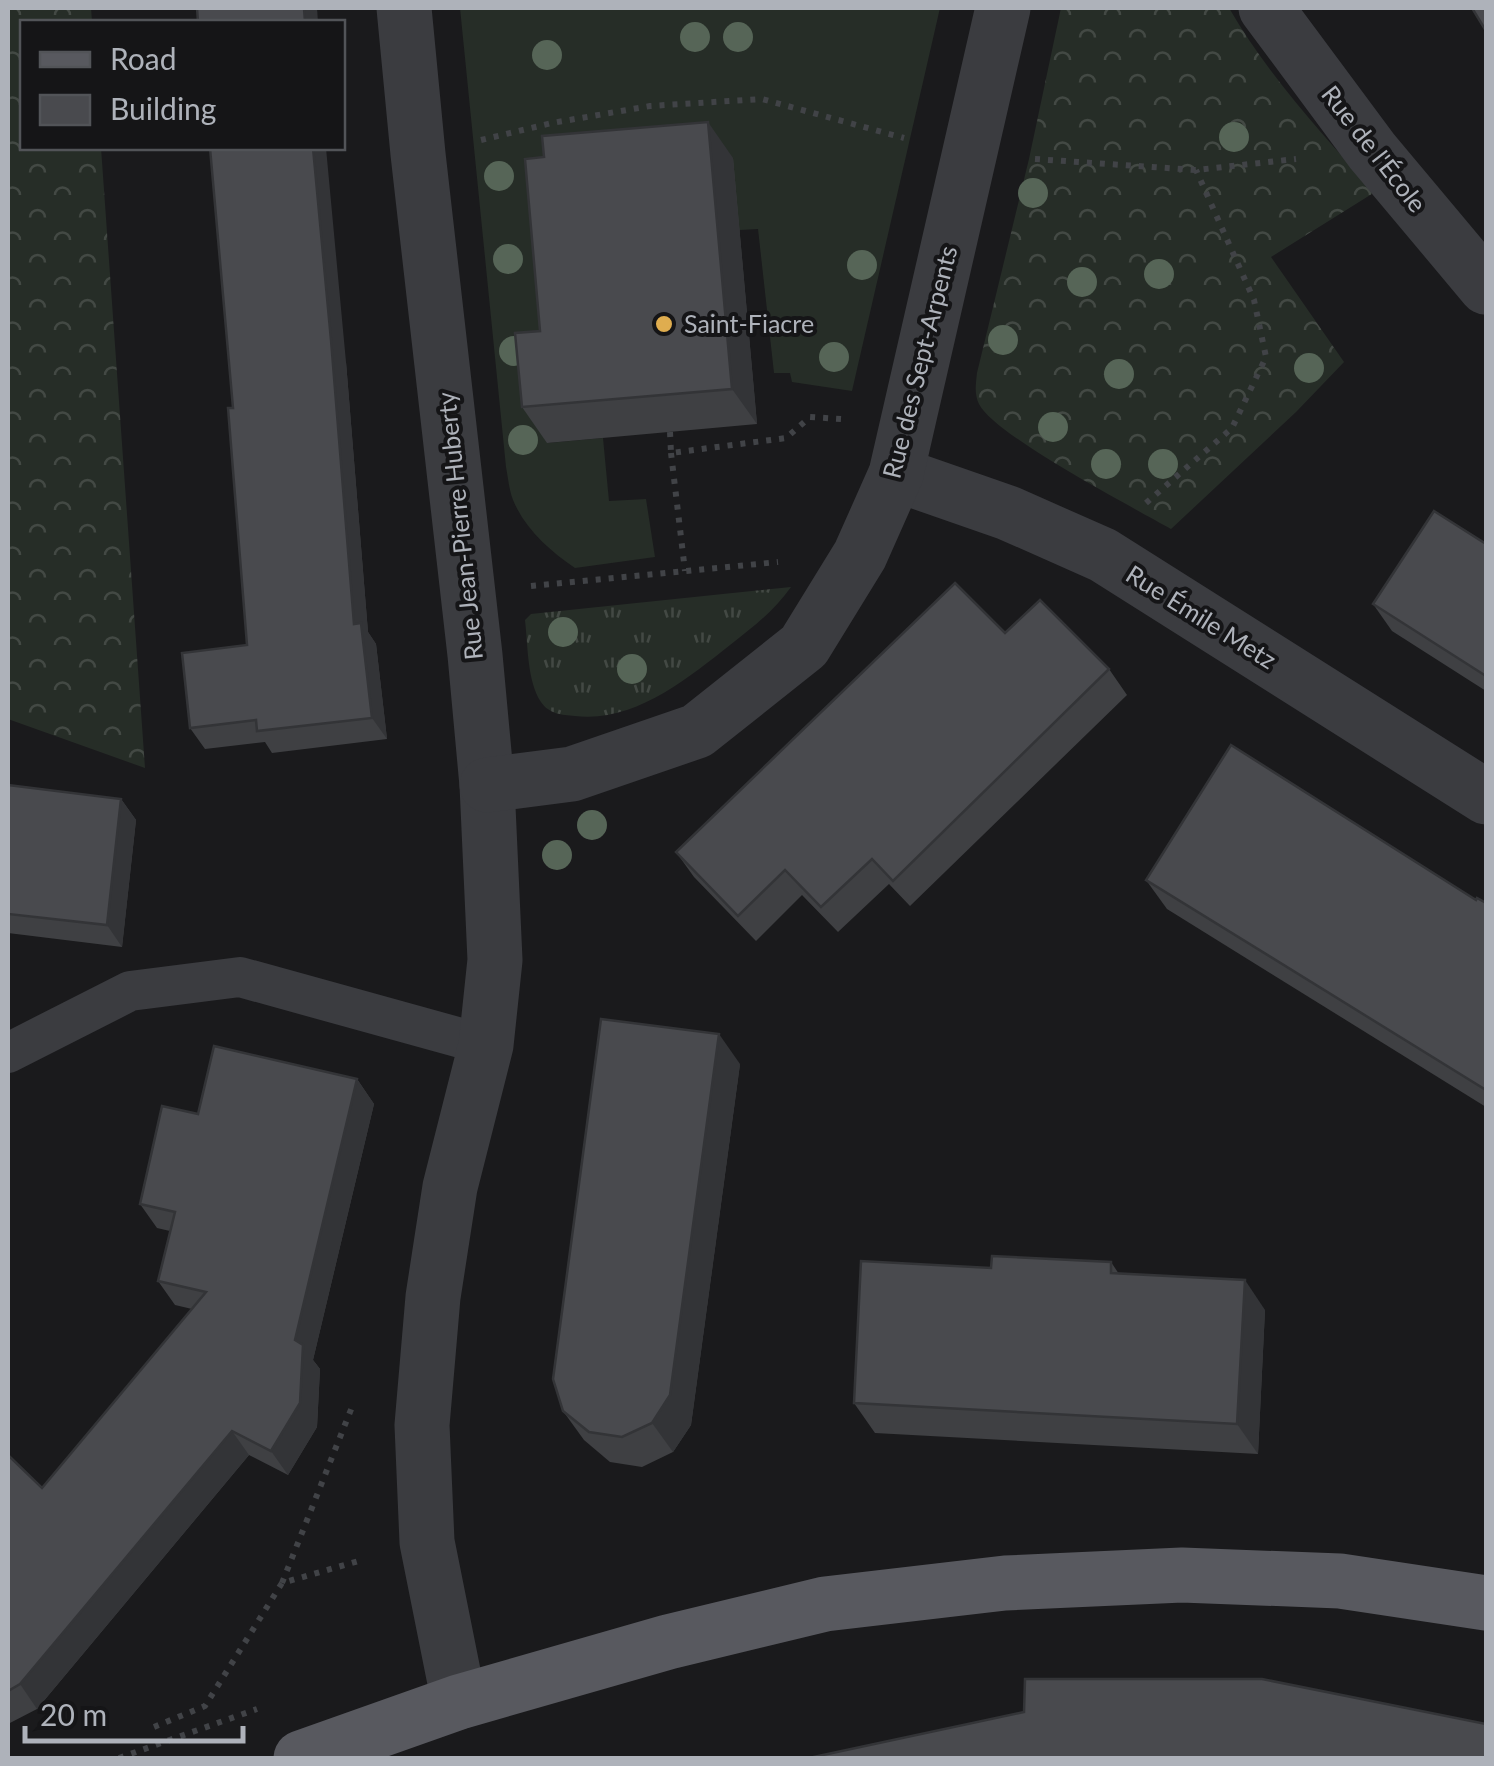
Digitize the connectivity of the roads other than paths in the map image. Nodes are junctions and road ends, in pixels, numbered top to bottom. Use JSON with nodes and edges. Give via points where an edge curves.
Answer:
{"nodes":[{"id":1,"x":404,"y":8,"type":"edge"},
{"id":2,"x":1002,"y":8,"type":"edge"},
{"id":3,"x":1266,"y":8,"type":"edge"},
{"id":4,"x":1486,"y":287,"type":"edge"},
{"id":5,"x":896,"y":474,"type":"junction"},
{"id":6,"x":486,"y":785,"type":"junction"},
{"id":7,"x":1486,"y":797,"type":"edge"},
{"id":8,"x":486,"y":1044,"type":"junction"},
{"id":9,"x":8,"y":1053,"type":"edge"},
{"id":10,"x":1486,"y":1603,"type":"edge"},
{"id":11,"x":459,"y":1702,"type":"junction"},
{"id":12,"x":301,"y":1758,"type":"edge"}],
"edges":[{"from":1,"to":6,"type":"street","name":"Rue Jean-Pierre Huberty"},
{"from":2,"to":5,"type":"street","name":"Rue des Sept-Arpents"},
{"from":3,"to":4,"type":"street","name":"Rue de l'École","via":[[1372,151]]},
{"from":5,"to":6,"type":"street","name":"Rue des Sept-Arpents","via":[[860,555],[804,646],[696,731],[572,774]]},
{"from":5,"to":7,"type":"street","name":"Rue Émile Metz","via":[[1008,512],[1103,555]]},
{"from":6,"to":8,"type":"street","name":"Rue Jean-Pierre Huberty","via":[[495,960]]},
{"from":8,"to":9,"type":"lane","via":[[240,977],[130,992]]},
{"from":8,"to":11,"type":"street","name":"Rue Jean-Pierre Huberty","via":[[450,1187],[422,1424],[427,1542]]},
{"from":10,"to":11,"type":"main road","via":[[1340,1581],[1182,1575],[1005,1582],[825,1604]]},
{"from":11,"to":12,"type":"main road"}]}
